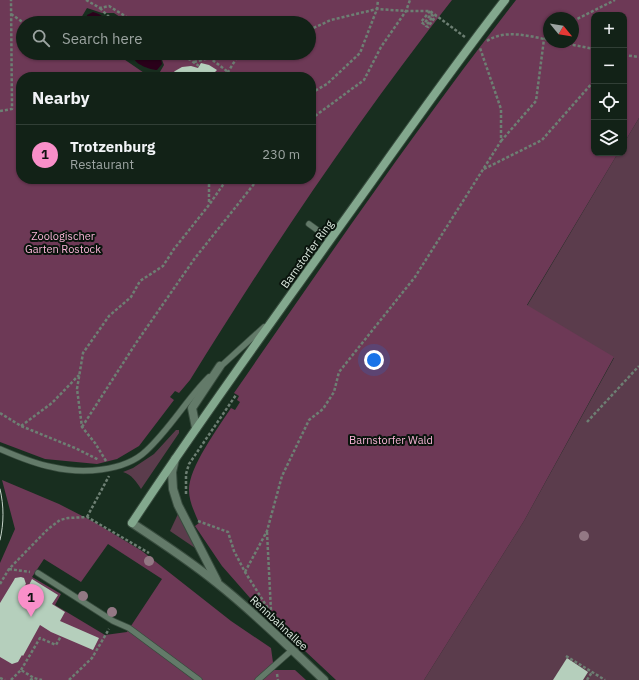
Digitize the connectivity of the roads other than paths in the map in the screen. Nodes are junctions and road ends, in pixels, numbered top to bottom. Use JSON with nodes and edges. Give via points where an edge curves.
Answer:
{"nodes":[{"id":1,"x":505,"y":0,"type":"edge"},
{"id":2,"x":309,"y":224,"type":"dead end"},
{"id":3,"x":331,"y":240,"type":"junction"},
{"id":4,"x":272,"y":321,"type":"junction"},
{"id":5,"x":220,"y":366,"type":"junction"},
{"id":6,"x":196,"y":428,"type":"junction"},
{"id":7,"x":0,"y":450,"type":"edge"},
{"id":8,"x":175,"y":457,"type":"junction"},
{"id":9,"x":132,"y":523,"type":"joint"},
{"id":10,"x":38,"y":573,"type":"road end"},
{"id":11,"x":218,"y":583,"type":"junction"},
{"id":12,"x":292,"y":650,"type":"junction"},
{"id":13,"x":199,"y":680,"type":"edge"},
{"id":14,"x":258,"y":680,"type":"edge"},
{"id":15,"x":324,"y":680,"type":"edge"}],
"edges":[{"from":1,"to":3,"type":"main road","name":"Barnstorfer Ring","via":[[472,42]]},
{"from":2,"to":3,"type":"lane"},
{"from":3,"to":4,"type":"main road","name":"Barnstorfer Ring"},
{"from":4,"to":5,"type":"lane"},
{"from":4,"to":6,"type":"main road","name":"Barnstorfer Ring"},
{"from":5,"to":6,"type":"street","via":[[192,408]]},
{"from":5,"to":7,"type":"lane","via":[[198,388],[172,423],[145,452],[128,463],[111,469],[72,470],[52,467]]},
{"from":6,"to":8,"type":"main road","name":"Barnstorfer Ring"},
{"from":8,"to":9,"type":"main road","name":"Barnstorfer Ring"},
{"from":8,"to":11,"type":"street","name":"Rennbahnallee","via":[[172,472],[176,499]]},
{"from":9,"to":11,"type":"street","name":"Rennbahnallee"},
{"from":10,"to":13,"type":"lane","via":[[113,621],[129,628]]},
{"from":11,"to":12,"type":"street","name":"Rennbahnallee"},
{"from":12,"to":14,"type":"lane"},
{"from":12,"to":15,"type":"street","name":"Rennbahnallee"}]}
